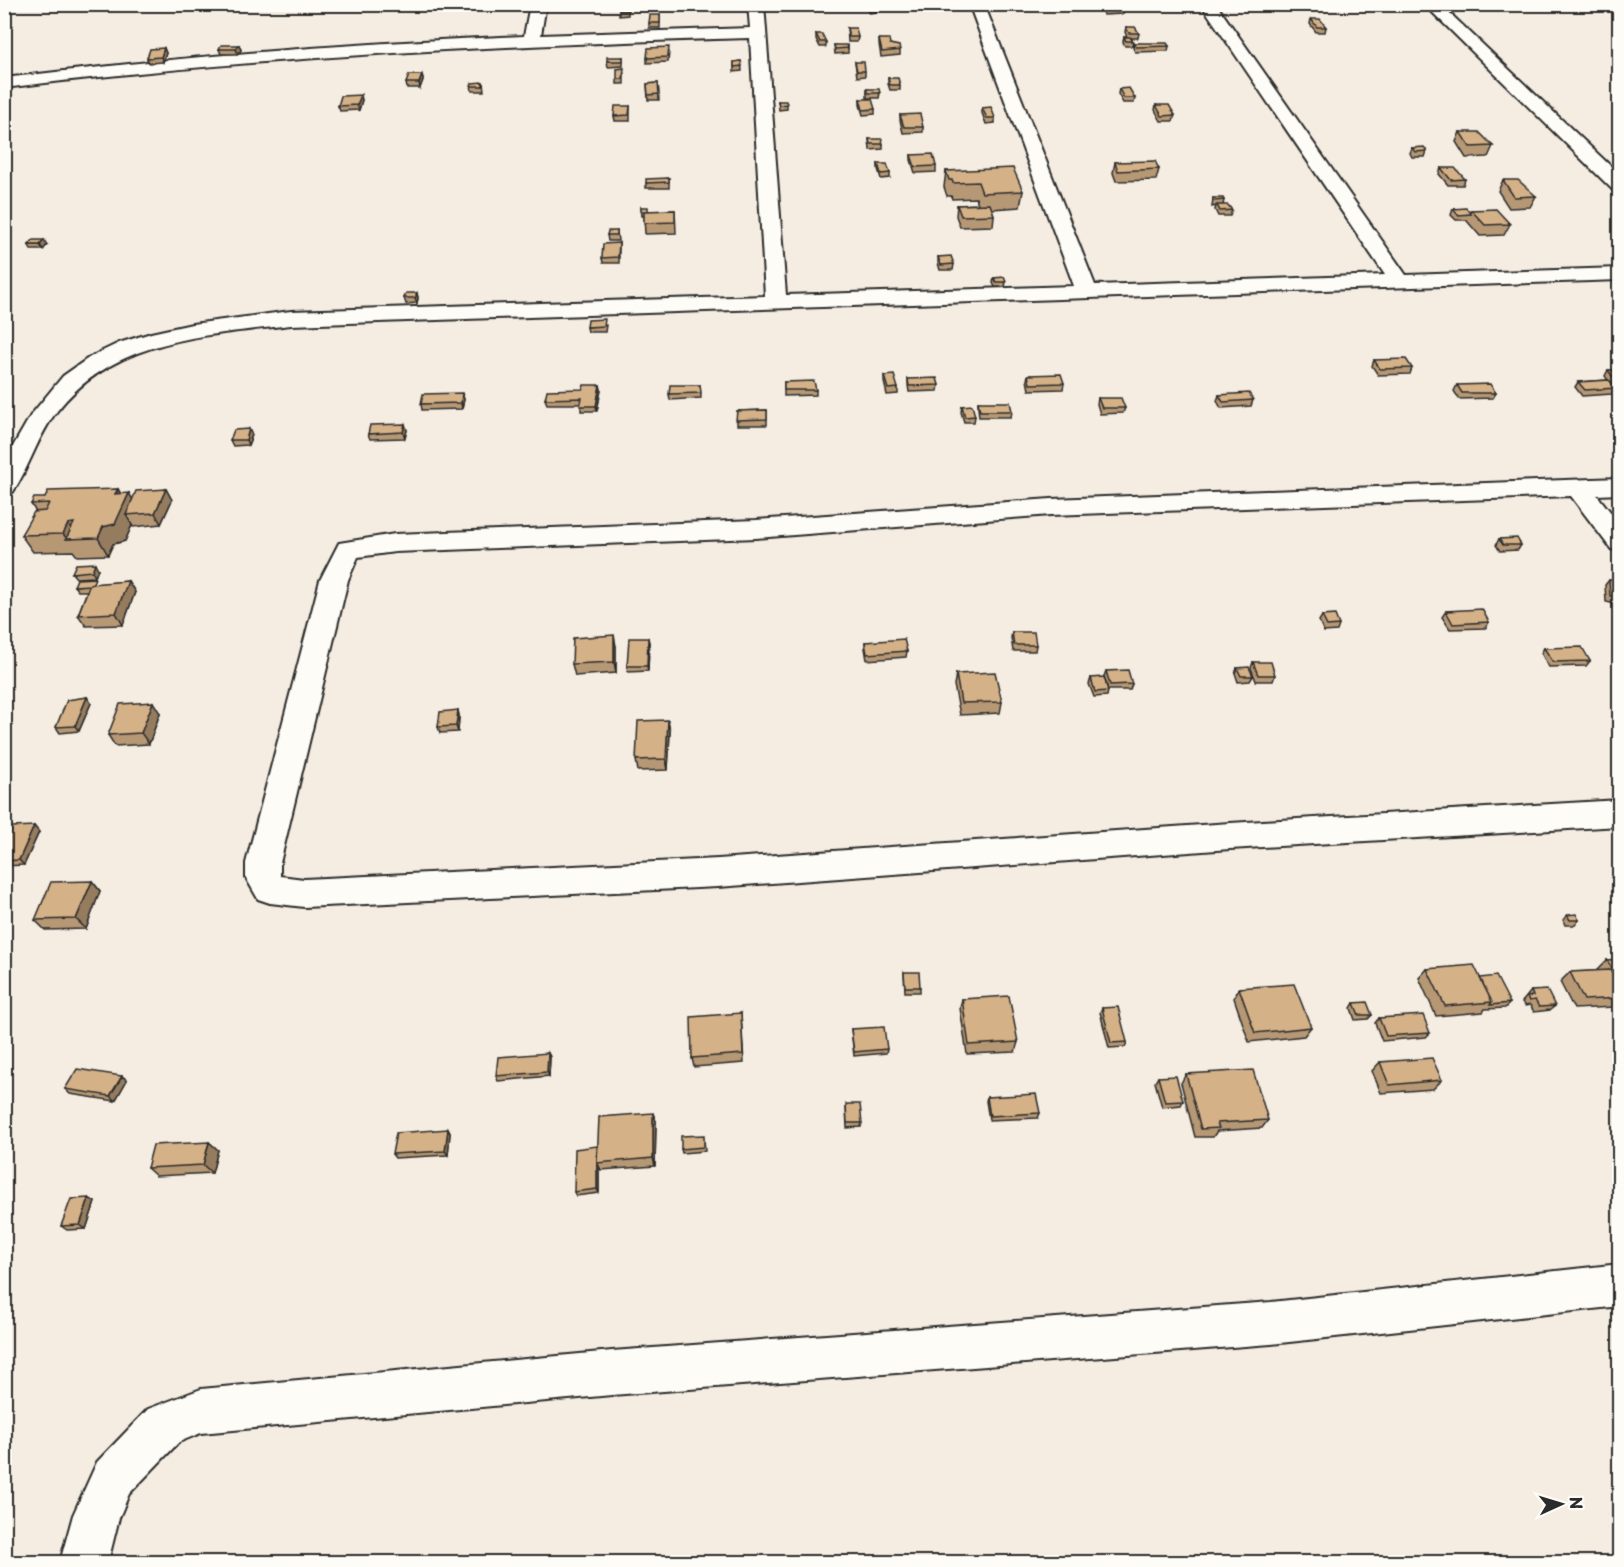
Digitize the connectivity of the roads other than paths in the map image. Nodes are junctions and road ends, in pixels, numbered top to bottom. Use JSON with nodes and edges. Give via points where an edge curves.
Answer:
{"nodes":[{"id":1,"x":538,"y":4,"type":"edge"},
{"id":2,"x":756,"y":4,"type":"edge"},
{"id":3,"x":976,"y":4,"type":"edge"},
{"id":4,"x":1208,"y":4,"type":"edge"},
{"id":5,"x":1431,"y":4,"type":"edge"},
{"id":6,"x":758,"y":33,"type":"junction"},
{"id":7,"x":532,"y":38,"type":"junction"},
{"id":8,"x":4,"y":83,"type":"edge"},
{"id":9,"x":1620,"y":186,"type":"edge"},
{"id":10,"x":1620,"y":274,"type":"edge"},
{"id":11,"x":1399,"y":280,"type":"junction"},
{"id":12,"x":1087,"y":292,"type":"junction"},
{"id":13,"x":776,"y":301,"type":"junction"},
{"id":14,"x":4,"y":486,"type":"edge"},
{"id":15,"x":1620,"y":486,"type":"edge"},
{"id":16,"x":1578,"y":488,"type":"junction"},
{"id":17,"x":1620,"y":543,"type":"edge"},
{"id":18,"x":1620,"y":813,"type":"edge"},
{"id":19,"x":1620,"y":1285,"type":"edge"},
{"id":20,"x":84,"y":1563,"type":"edge"}],
"edges":[{"from":1,"to":7,"type":"street"},
{"from":2,"to":6,"type":"street"},
{"from":3,"to":12,"type":"street"},
{"from":4,"to":11,"type":"street"},
{"from":5,"to":9,"type":"street"},
{"from":6,"to":7,"type":"street"},
{"from":6,"to":13,"type":"street"},
{"from":7,"to":8,"type":"street","via":[[405,45]]},
{"from":10,"to":11,"type":"street"},
{"from":11,"to":12,"type":"street"},
{"from":12,"to":13,"type":"street"},
{"from":13,"to":14,"type":"street","via":[[291,318],[156,338],[105,356],[79,373],[49,406]]},
{"from":15,"to":16,"type":"street"},
{"from":16,"to":17,"type":"street"},
{"from":16,"to":18,"type":"street","via":[[1051,507],[756,529],[395,543],[348,549],[334,580],[263,863],[264,878],[270,889],[327,892],[718,873]]},
{"from":19,"to":20,"type":"street","via":[[1271,1323],[612,1373],[201,1411],[164,1425],[113,1478],[96,1515]]}]}
